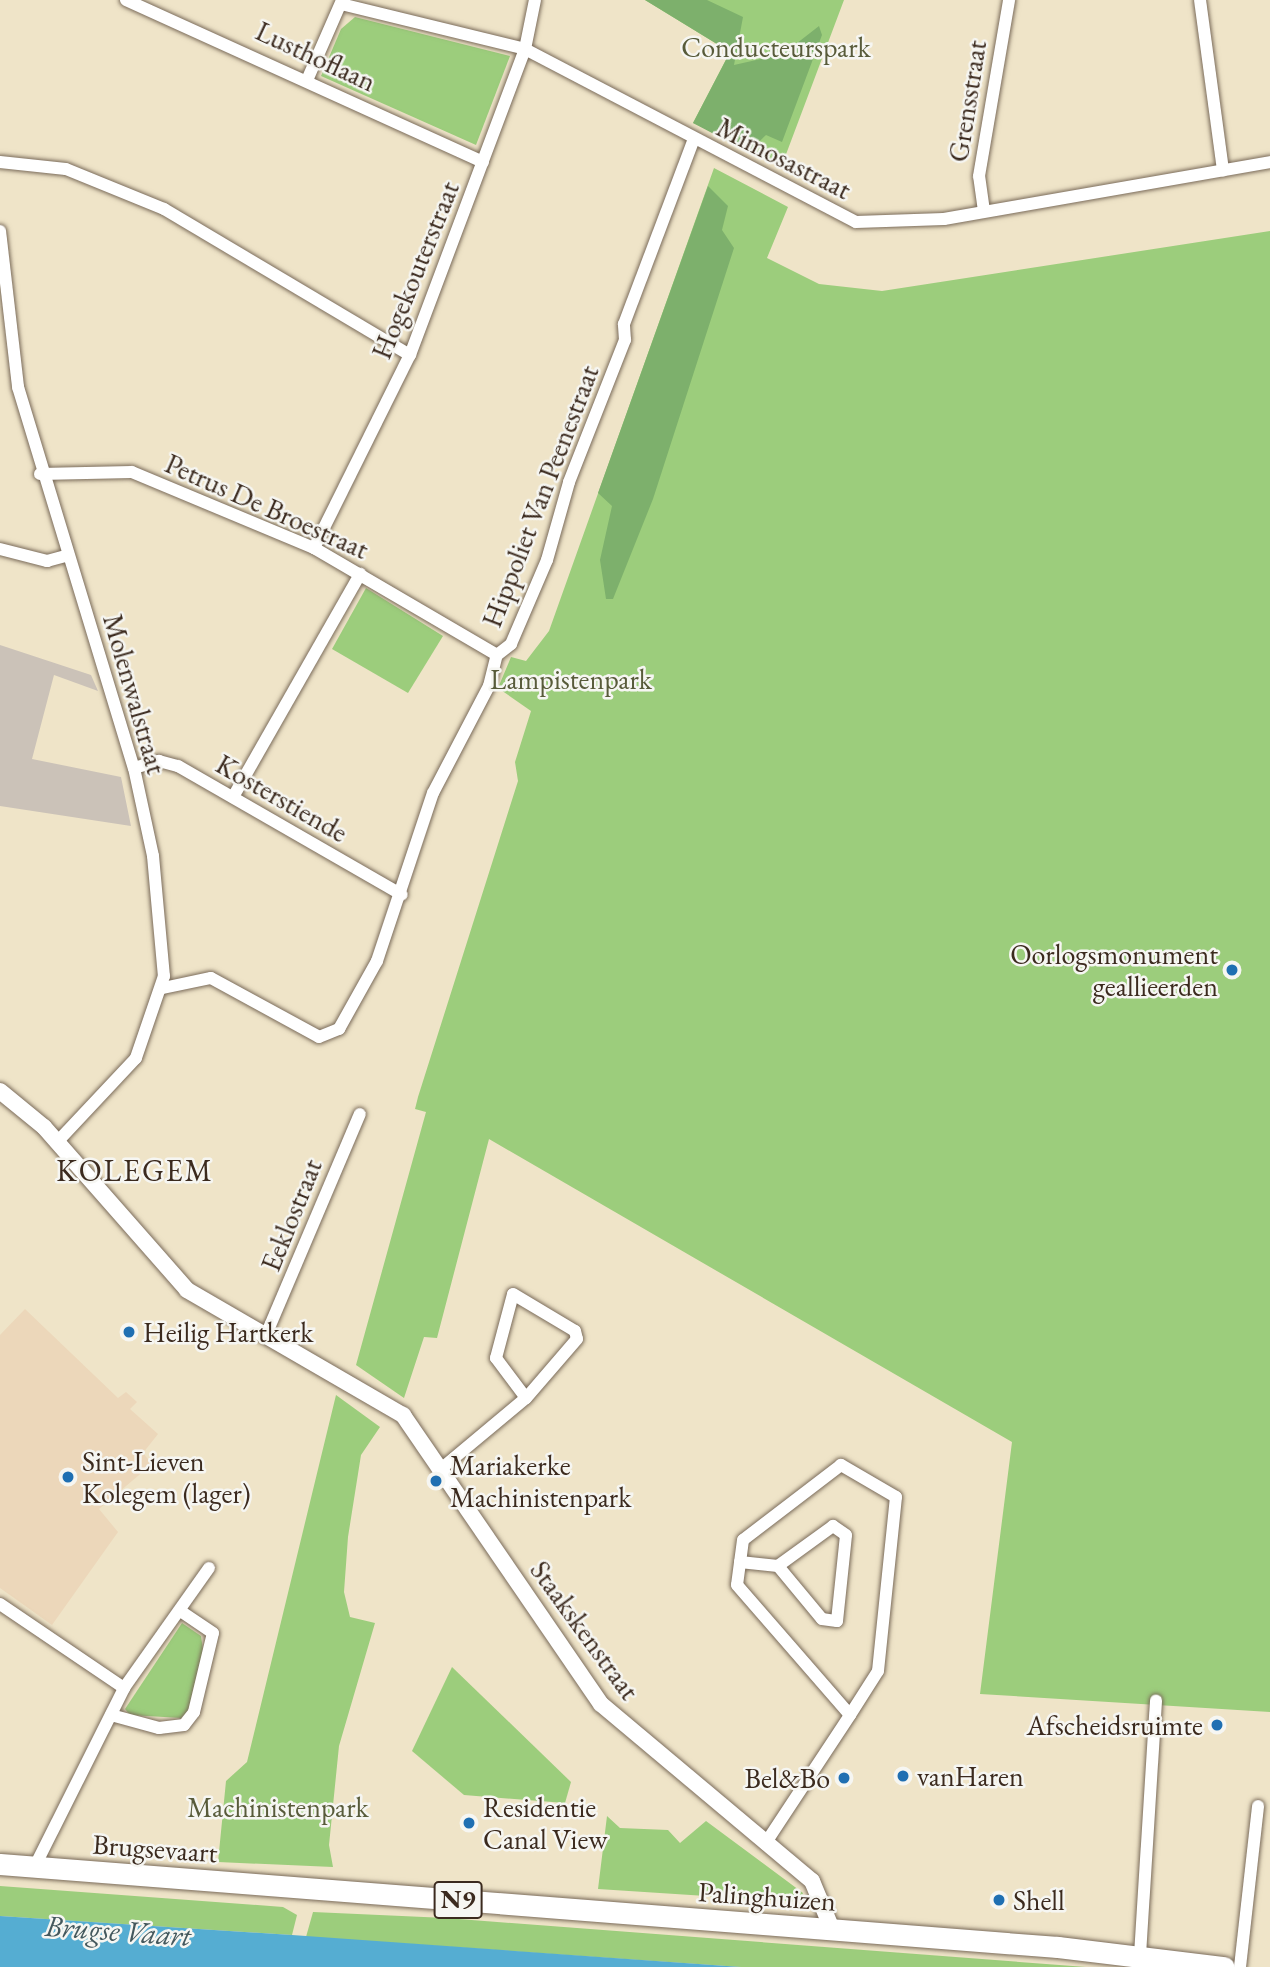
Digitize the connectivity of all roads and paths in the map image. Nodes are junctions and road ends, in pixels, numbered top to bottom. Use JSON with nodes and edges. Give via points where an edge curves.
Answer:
{"nodes":[{"id":1,"x":126,"y":0,"type":"edge"},
{"id":2,"x":535,"y":0,"type":"edge"},
{"id":3,"x":1009,"y":0,"type":"edge"},
{"id":4,"x":1200,"y":0,"type":"edge"},
{"id":5,"x":341,"y":2,"type":"edge"},
{"id":6,"x":525,"y":49,"type":"junction"},
{"id":7,"x":307,"y":78,"type":"junction"},
{"id":8,"x":694,"y":139,"type":"junction"},
{"id":9,"x":0,"y":162,"type":"edge"},
{"id":10,"x":484,"y":162,"type":"junction"},
{"id":11,"x":1270,"y":162,"type":"edge"},
{"id":12,"x":1223,"y":170,"type":"junction"},
{"id":13,"x":984,"y":211,"type":"junction"},
{"id":14,"x":0,"y":231,"type":"edge"},
{"id":15,"x":410,"y":355,"type":"junction"},
{"id":16,"x":40,"y":474,"type":"junction"},
{"id":17,"x":314,"y":548,"type":"junction"},
{"id":18,"x":0,"y":550,"type":"edge"},
{"id":19,"x":66,"y":556,"type":"junction"},
{"id":20,"x":360,"y":574,"type":"junction"},
{"id":21,"x":497,"y":655,"type":"junction"},
{"id":22,"x":134,"y":768,"type":"junction"},
{"id":23,"x":233,"y":797,"type":"junction"},
{"id":24,"x":402,"y":895,"type":"junction"},
{"id":25,"x":163,"y":988,"type":"junction"},
{"id":26,"x":0,"y":1091,"type":"edge"},
{"id":27,"x":360,"y":1114,"type":"dead end"},
{"id":28,"x":57,"y":1142,"type":"junction"},
{"id":29,"x":266,"y":1335,"type":"junction"},
{"id":30,"x":526,"y":1398,"type":"junction"},
{"id":31,"x":442,"y":1468,"type":"junction"},
{"id":32,"x":740,"y":1562,"type":"junction"},
{"id":33,"x":778,"y":1566,"type":"junction"},
{"id":34,"x":209,"y":1568,"type":"dead end"},
{"id":35,"x":0,"y":1604,"type":"edge"},
{"id":36,"x":180,"y":1611,"type":"junction"},
{"id":37,"x":124,"y":1688,"type":"junction"},
{"id":38,"x":1156,"y":1701,"type":"dead end"},
{"id":39,"x":111,"y":1715,"type":"junction"},
{"id":40,"x":850,"y":1715,"type":"junction"},
{"id":41,"x":1258,"y":1806,"type":"dead end"},
{"id":42,"x":765,"y":1844,"type":"junction"},
{"id":43,"x":0,"y":1864,"type":"edge"},
{"id":44,"x":35,"y":1866,"type":"junction"},
{"id":45,"x":306,"y":1888,"type":"joint"},
{"id":46,"x":832,"y":1929,"type":"junction"},
{"id":47,"x":1140,"y":1955,"type":"junction"},
{"id":48,"x":1224,"y":1967,"type":"edge"},
{"id":49,"x":1240,"y":1967,"type":"edge"}],
"edges":[{"from":1,"to":7,"type":"street","name":"Lusthoflaan"},
{"from":2,"to":6,"type":"street","name":"Hogekouterstraat"},
{"from":3,"to":13,"type":"street","name":"Grensstraat","via":[[979,176]]},
{"from":4,"to":12,"type":"street"},
{"from":5,"to":6,"type":"street","name":"Mimosastraat"},
{"from":5,"to":7,"type":"street"},
{"from":6,"to":8,"type":"street","name":"Mimosastraat"},
{"from":6,"to":10,"type":"street","name":"Hogekouterstraat"},
{"from":7,"to":10,"type":"street","name":"Lusthoflaan"},
{"from":8,"to":13,"type":"street","name":"Mimosastraat","via":[[856,222]]},
{"from":8,"to":21,"type":"street","name":"Hippoliet Van Peenestraat","via":[[624,324],[625,340],[569,482],[571,492],[547,560],[510,644]]},
{"from":9,"to":15,"type":"street","via":[[66,169],[164,209]]},
{"from":10,"to":15,"type":"street","name":"Hogekouterstraat"},
{"from":11,"to":12,"type":"street","name":"Mimosastraat"},
{"from":12,"to":13,"type":"street","name":"Mimosastraat"},
{"from":14,"to":16,"type":"street","name":"Molenwalstraat","via":[[19,387]]},
{"from":15,"to":17,"type":"street","name":"Hogekouterstraat"},
{"from":16,"to":17,"type":"street","name":"Petrus De Broestraat","via":[[132,472]]},
{"from":16,"to":19,"type":"street","name":"Molenwalstraat"},
{"from":17,"to":20,"type":"street","name":"Petrus De Broestraat"},
{"from":18,"to":19,"type":"street","via":[[47,561]]},
{"from":19,"to":22,"type":"street","name":"Molenwalstraat"},
{"from":20,"to":21,"type":"street","name":"Petrus De Broestraat"},
{"from":20,"to":23,"type":"street"},
{"from":21,"to":24,"type":"street","name":"Hippoliet Van Peenestraat","via":[[489,686],[433,793]]},
{"from":22,"to":23,"type":"street","name":"Kosterstiende","via":[[159,761],[178,766]]},
{"from":22,"to":25,"type":"street","name":"Molenwalstraat","via":[[153,856]]},
{"from":23,"to":24,"type":"street","name":"Kosterstiende"},
{"from":24,"to":25,"type":"street","name":"Hippoliet Van Peenestraat","via":[[377,961],[334,1031],[319,1037],[211,978]]},
{"from":25,"to":28,"type":"street","name":"Molenwalstraat","via":[[136,1058]]},
{"from":26,"to":28,"type":"street"},
{"from":27,"to":29,"type":"street","name":"Eeklostraat"},
{"from":28,"to":29,"type":"street","via":[[187,1290]]},
{"from":29,"to":31,"type":"street","name":"Staakskenstraat","via":[[377,1396],[412,1425]]},
{"from":30,"to":30,"type":"street","via":[[496,1358],[513,1294],[575,1331],[577,1339]]},
{"from":30,"to":31,"type":"street"},
{"from":31,"to":42,"type":"street","name":"Staakskenstraat","via":[[601,1704]]},
{"from":32,"to":33,"type":"street"},
{"from":32,"to":40,"type":"street","via":[[737,1585]]},
{"from":32,"to":40,"type":"street","via":[[743,1540],[841,1465],[896,1497],[878,1671]]},
{"from":33,"to":33,"type":"street","via":[[822,1619],[837,1621],[846,1535],[833,1526]]},
{"from":34,"to":36,"type":"street"},
{"from":35,"to":37,"type":"street"},
{"from":36,"to":37,"type":"street"},
{"from":36,"to":39,"type":"street","via":[[213,1633],[194,1712],[184,1725],[159,1728]]},
{"from":37,"to":39,"type":"street"},
{"from":38,"to":47,"type":"street"},
{"from":39,"to":44,"type":"street"},
{"from":40,"to":42,"type":"street"},
{"from":41,"to":49,"type":"street"},
{"from":42,"to":46,"type":"street","name":"Staakskenstraat","via":[[812,1881]]},
{"from":43,"to":44,"type":"main road","name":"Brugsevaart","number":"N9"},
{"from":44,"to":45,"type":"main road","name":"Brugsevaart","number":"N9"},
{"from":45,"to":46,"type":"main road","name":"Palinghuizen","number":"N9"},
{"from":46,"to":47,"type":"main road","name":"Palinghuizen","number":"N9"},
{"from":47,"to":48,"type":"main road","name":"Palinghuizen","number":"N9"}]}
